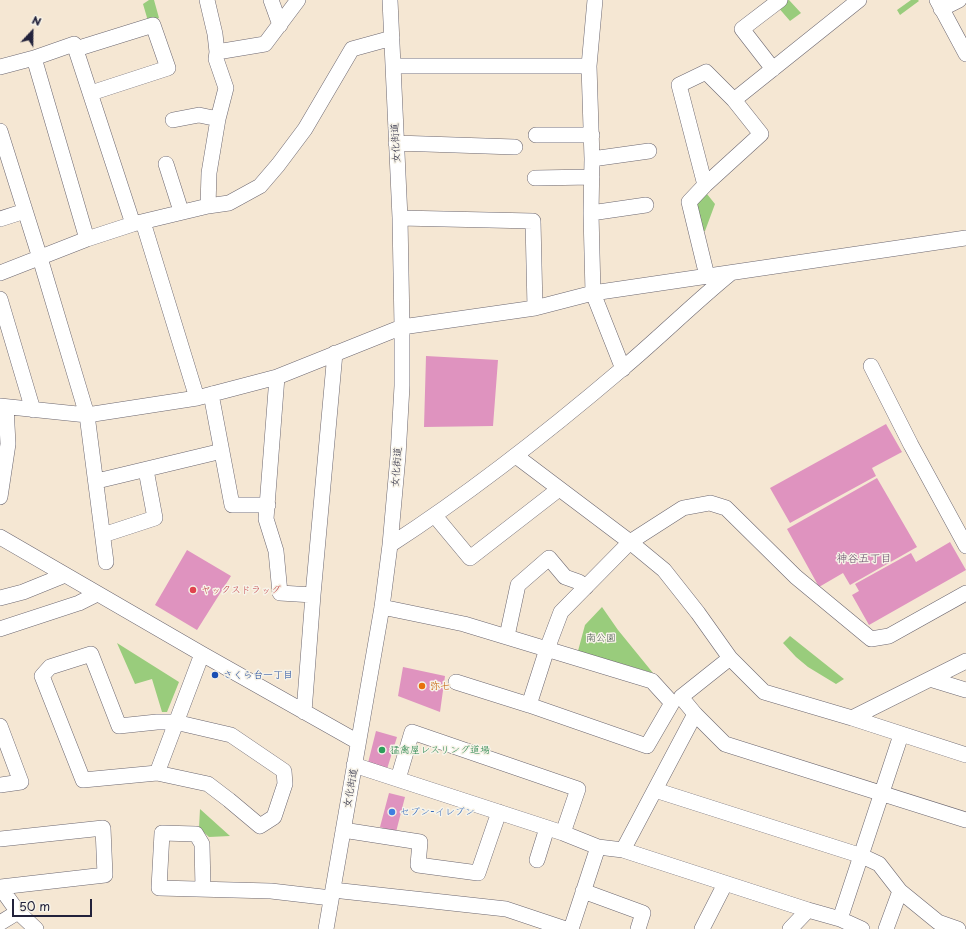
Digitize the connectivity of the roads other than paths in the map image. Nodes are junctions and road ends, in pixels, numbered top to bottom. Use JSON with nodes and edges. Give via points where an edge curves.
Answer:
{"nodes":[{"id":1,"x":207,"y":0,"type":"edge"},
{"id":2,"x":271,"y":0,"type":"edge"},
{"id":3,"x":298,"y":0,"type":"edge"},
{"id":4,"x":390,"y":0,"type":"edge"},
{"id":5,"x":594,"y":0,"type":"edge"},
{"id":6,"x":780,"y":0,"type":"edge"},
{"id":7,"x":959,"y":0,"type":"edge"},
{"id":8,"x":855,"y":1,"type":"edge"},
{"id":9,"x":939,"y":4,"type":"edge"},
{"id":10,"x":280,"y":25,"type":"junction"},
{"id":11,"x":392,"y":38,"type":"junction"},
{"id":12,"x":76,"y":49,"type":"junction"},
{"id":13,"x":217,"y":52,"type":"junction"},
{"id":14,"x":966,"y":54,"type":"edge"},
{"id":15,"x":34,"y":58,"type":"junction"},
{"id":16,"x":393,"y":66,"type":"junction"},
{"id":17,"x":589,"y":66,"type":"junction"},
{"id":18,"x":0,"y":67,"type":"edge"},
{"id":19,"x":773,"y":68,"type":"junction"},
{"id":20,"x":91,"y":93,"type":"junction"},
{"id":21,"x":734,"y":100,"type":"junction"},
{"id":22,"x":218,"y":119,"type":"junction"},
{"id":23,"x":173,"y":120,"type":"dead end"},
{"id":24,"x":0,"y":131,"type":"edge"},
{"id":25,"x":536,"y":135,"type":"dead end"},
{"id":26,"x":592,"y":135,"type":"junction"},
{"id":27,"x":396,"y":143,"type":"junction"},
{"id":28,"x":515,"y":147,"type":"dead end"},
{"id":29,"x":649,"y":151,"type":"dead end"},
{"id":30,"x":592,"y":159,"type":"junction"},
{"id":31,"x":4,"y":160,"type":"edge"},
{"id":32,"x":166,"y":164,"type":"dead end"},
{"id":33,"x":535,"y":178,"type":"dead end"},
{"id":34,"x":592,"y":178,"type":"junction"},
{"id":35,"x":705,"y":185,"type":"junction"},
{"id":36,"x":646,"y":205,"type":"dead end"},
{"id":37,"x":208,"y":206,"type":"junction"},
{"id":38,"x":25,"y":211,"type":"junction"},
{"id":39,"x":181,"y":211,"type":"junction"},
{"id":40,"x":591,"y":213,"type":"junction"},
{"id":41,"x":400,"y":218,"type":"junction"},
{"id":42,"x":0,"y":219,"type":"edge"},
{"id":43,"x":138,"y":223,"type":"junction"},
{"id":44,"x":966,"y":238,"type":"edge"},
{"id":45,"x":87,"y":240,"type":"junction"},
{"id":46,"x":40,"y":258,"type":"junction"},
{"id":47,"x":0,"y":273,"type":"edge"},
{"id":48,"x":732,"y":273,"type":"junction"},
{"id":49,"x":707,"y":276,"type":"junction"},
{"id":50,"x":593,"y":293,"type":"junction"},
{"id":51,"x":0,"y":299,"type":"edge"},
{"id":52,"x":535,"y":308,"type":"junction"},
{"id":53,"x":402,"y":327,"type":"junction"},
{"id":54,"x":335,"y":354,"type":"junction"},
{"id":55,"x":871,"y":366,"type":"dead end"},
{"id":56,"x":623,"y":369,"type":"junction"},
{"id":57,"x":277,"y":377,"type":"junction"},
{"id":58,"x":204,"y":396,"type":"junction"},
{"id":59,"x":3,"y":406,"type":"edge"},
{"id":60,"x":33,"y":410,"type":"junction"},
{"id":61,"x":87,"y":415,"type":"junction"},
{"id":62,"x":222,"y":452,"type":"junction"},
{"id":63,"x":516,"y":456,"type":"junction"},
{"id":64,"x":146,"y":470,"type":"junction"},
{"id":65,"x":97,"y":481,"type":"junction"},
{"id":66,"x":559,"y":489,"type":"junction"},
{"id":67,"x":0,"y":496,"type":"edge"},
{"id":68,"x":268,"y":505,"type":"junction"},
{"id":69,"x":435,"y":516,"type":"junction"},
{"id":70,"x":103,"y":535,"type":"junction"},
{"id":71,"x":0,"y":537,"type":"edge"},
{"id":72,"x":630,"y":542,"type":"junction"},
{"id":73,"x":390,"y":545,"type":"junction"},
{"id":74,"x":966,"y":546,"type":"edge"},
{"id":75,"x":106,"y":562,"type":"dead end"},
{"id":76,"x":65,"y":574,"type":"junction"},
{"id":77,"x":586,"y":586,"type":"junction"},
{"id":78,"x":966,"y":593,"type":"edge"},
{"id":79,"x":97,"y":594,"type":"junction"},
{"id":80,"x":313,"y":595,"type":"junction"},
{"id":81,"x":0,"y":598,"type":"edge"},
{"id":82,"x":382,"y":607,"type":"junction"},
{"id":83,"x":0,"y":629,"type":"edge"},
{"id":84,"x":507,"y":636,"type":"junction"},
{"id":85,"x":547,"y":649,"type":"junction"},
{"id":86,"x":202,"y":654,"type":"junction"},
{"id":87,"x":730,"y":658,"type":"junction"},
{"id":88,"x":966,"y":661,"type":"edge"},
{"id":89,"x":930,"y":679,"type":"junction"},
{"id":90,"x":456,"y":682,"type":"dead end"},
{"id":91,"x":966,"y":690,"type":"edge"},
{"id":92,"x":529,"y":705,"type":"junction"},
{"id":93,"x":304,"y":712,"type":"junction"},
{"id":94,"x":695,"y":714,"type":"junction"},
{"id":95,"x":852,"y":718,"type":"junction"},
{"id":96,"x":175,"y":722,"type":"junction"},
{"id":97,"x":0,"y":726,"type":"edge"},
{"id":98,"x":901,"y":734,"type":"junction"},
{"id":99,"x":358,"y":742,"type":"junction"},
{"id":100,"x":966,"y":755,"type":"edge"},
{"id":101,"x":354,"y":765,"type":"junction"},
{"id":102,"x":157,"y":773,"type":"junction"},
{"id":103,"x":398,"y":780,"type":"junction"},
{"id":104,"x":0,"y":785,"type":"edge"},
{"id":105,"x":656,"y":790,"type":"junction"},
{"id":106,"x":881,"y":793,"type":"junction"},
{"id":107,"x":499,"y":812,"type":"junction"},
{"id":108,"x":966,"y":820,"type":"edge"},
{"id":109,"x":547,"y":828,"type":"junction"},
{"id":110,"x":343,"y":830,"type":"junction"},
{"id":111,"x":563,"y":833,"type":"junction"},
{"id":112,"x":0,"y":839,"type":"edge"},
{"id":113,"x":598,"y":847,"type":"junction"},
{"id":114,"x":623,"y":850,"type":"junction"},
{"id":115,"x":862,"y":856,"type":"junction"},
{"id":116,"x":538,"y":860,"type":"dead end"},
{"id":117,"x":725,"y":884,"type":"junction"},
{"id":118,"x":0,"y":887,"type":"edge"},
{"id":119,"x":203,"y":888,"type":"junction"},
{"id":120,"x":900,"y":891,"type":"junction"},
{"id":121,"x":583,"y":892,"type":"junction"},
{"id":122,"x":332,"y":894,"type":"junction"},
{"id":123,"x":808,"y":910,"type":"junction"},
{"id":124,"x":18,"y":912,"type":"junction"},
{"id":125,"x":840,"y":919,"type":"junction"},
{"id":126,"x":0,"y":923,"type":"edge"},
{"id":127,"x":36,"y":929,"type":"edge"},
{"id":128,"x":326,"y":929,"type":"edge"},
{"id":129,"x":566,"y":929,"type":"edge"},
{"id":130,"x":571,"y":929,"type":"edge"},
{"id":131,"x":638,"y":929,"type":"edge"},
{"id":132,"x":702,"y":929,"type":"edge"},
{"id":133,"x":790,"y":929,"type":"edge"},
{"id":134,"x":862,"y":929,"type":"edge"},
{"id":135,"x":886,"y":929,"type":"edge"},
{"id":136,"x":958,"y":929,"type":"edge"}],
"edges":[{"from":1,"to":13,"type":"street"},
{"from":2,"to":10,"type":"street"},
{"from":3,"to":10,"type":"street"},
{"from":4,"to":11,"type":"street","name":"女化街道"},
{"from":5,"to":17,"type":"street"},
{"from":6,"to":19,"type":"street","via":[[742,29]]},
{"from":7,"to":9,"type":"street"},
{"from":8,"to":19,"type":"street"},
{"from":9,"to":14,"type":"street"},
{"from":10,"to":13,"type":"street","via":[[265,44]]},
{"from":11,"to":16,"type":"street","name":"女化街道"},
{"from":11,"to":37,"type":"street","via":[[352,49],[305,129],[260,186],[229,203]]},
{"from":12,"to":15,"type":"street","via":[[74,44]]},
{"from":12,"to":20,"type":"street"},
{"from":12,"to":20,"type":"street","via":[[153,25],[168,68]]},
{"from":13,"to":22,"type":"street","via":[[216,59],[226,88]]},
{"from":15,"to":18,"type":"street"},
{"from":15,"to":45,"type":"street"},
{"from":16,"to":17,"type":"street"},
{"from":16,"to":27,"type":"street","name":"女化街道"},
{"from":17,"to":26,"type":"street"},
{"from":19,"to":21,"type":"street"},
{"from":20,"to":43,"type":"street"},
{"from":21,"to":35,"type":"street","via":[[761,134]]},
{"from":21,"to":35,"type":"street","via":[[706,72],[678,85]]},
{"from":22,"to":23,"type":"street","via":[[199,115]]},
{"from":22,"to":37,"type":"street","via":[[209,173]]},
{"from":24,"to":31,"type":"street"},
{"from":25,"to":26,"type":"street"},
{"from":26,"to":30,"type":"street"},
{"from":27,"to":28,"type":"street"},
{"from":27,"to":41,"type":"street","name":"女化街道"},
{"from":29,"to":30,"type":"street"},
{"from":30,"to":34,"type":"street"},
{"from":31,"to":38,"type":"street"},
{"from":32,"to":39,"type":"street"},
{"from":33,"to":34,"type":"street"},
{"from":34,"to":40,"type":"street"},
{"from":35,"to":49,"type":"street","via":[[689,202]]},
{"from":36,"to":40,"type":"street"},
{"from":37,"to":39,"type":"street"},
{"from":38,"to":42,"type":"street"},
{"from":38,"to":46,"type":"street"},
{"from":39,"to":43,"type":"street"},
{"from":40,"to":50,"type":"street"},
{"from":41,"to":52,"type":"street","via":[[533,221]]},
{"from":41,"to":53,"type":"street","name":"女化街道"},
{"from":43,"to":45,"type":"street"},
{"from":43,"to":58,"type":"street"},
{"from":44,"to":48,"type":"street"},
{"from":45,"to":46,"type":"street"},
{"from":46,"to":47,"type":"street"},
{"from":46,"to":61,"type":"street"},
{"from":48,"to":49,"type":"street"},
{"from":48,"to":56,"type":"street"},
{"from":49,"to":50,"type":"street"},
{"from":50,"to":52,"type":"street"},
{"from":50,"to":56,"type":"street"},
{"from":51,"to":60,"type":"street"},
{"from":52,"to":53,"type":"street"},
{"from":53,"to":54,"type":"street"},
{"from":53,"to":73,"type":"street","name":"女化街道","via":[[400,425]]},
{"from":54,"to":57,"type":"street"},
{"from":54,"to":80,"type":"street"},
{"from":55,"to":74,"type":"street"},
{"from":56,"to":63,"type":"street"},
{"from":57,"to":58,"type":"street"},
{"from":57,"to":68,"type":"street"},
{"from":58,"to":61,"type":"street"},
{"from":58,"to":62,"type":"street"},
{"from":59,"to":60,"type":"street"},
{"from":59,"to":67,"type":"street","via":[[8,444]]},
{"from":60,"to":61,"type":"street"},
{"from":61,"to":65,"type":"street"},
{"from":62,"to":64,"type":"street"},
{"from":62,"to":68,"type":"street","via":[[232,505]]},
{"from":63,"to":66,"type":"street"},
{"from":63,"to":69,"type":"street"},
{"from":64,"to":65,"type":"street"},
{"from":64,"to":70,"type":"street","via":[[155,518]]},
{"from":65,"to":70,"type":"street"},
{"from":66,"to":69,"type":"street","via":[[470,558]]},
{"from":66,"to":72,"type":"street"},
{"from":68,"to":80,"type":"street","via":[[266,519],[276,551],[280,593]]},
{"from":69,"to":73,"type":"street"},
{"from":70,"to":75,"type":"street"},
{"from":71,"to":76,"type":"street"},
{"from":72,"to":77,"type":"street"},
{"from":72,"to":78,"type":"street","via":[[683,508],[710,503],[726,508],[796,577],[871,638],[888,636]]},
{"from":72,"to":87,"type":"street","via":[[664,570]]},
{"from":73,"to":82,"type":"street","name":"女化街道"},
{"from":76,"to":79,"type":"street"},
{"from":76,"to":81,"type":"street","via":[[23,592]]},
{"from":77,"to":84,"type":"street","via":[[565,577],[549,558],[518,585]]},
{"from":77,"to":85,"type":"street","via":[[561,612]]},
{"from":79,"to":83,"type":"street","via":[[79,603]]},
{"from":79,"to":86,"type":"street"},
{"from":80,"to":93,"type":"street"},
{"from":82,"to":84,"type":"street"},
{"from":82,"to":99,"type":"street","name":"女化街道"},
{"from":84,"to":85,"type":"street"},
{"from":85,"to":92,"type":"street"},
{"from":85,"to":92,"type":"street","via":[[652,681],[672,703],[648,746]]},
{"from":86,"to":93,"type":"street"},
{"from":86,"to":96,"type":"street"},
{"from":87,"to":94,"type":"street","via":[[681,697]]},
{"from":87,"to":95,"type":"street","via":[[764,692]]},
{"from":88,"to":89,"type":"street"},
{"from":89,"to":91,"type":"street"},
{"from":89,"to":95,"type":"street"},
{"from":90,"to":92,"type":"street"},
{"from":93,"to":99,"type":"street"},
{"from":94,"to":105,"type":"street"},
{"from":94,"to":106,"type":"street","via":[[725,744]]},
{"from":95,"to":98,"type":"street"},
{"from":96,"to":102,"type":"street"},
{"from":96,"to":102,"type":"street","via":[[231,735],[284,771],[285,784],[274,817],[260,826],[208,784]]},
{"from":96,"to":102,"type":"street","via":[[119,726],[91,654],[50,667],[42,676],[83,780]]},
{"from":97,"to":104,"type":"street","via":[[21,782]]},
{"from":98,"to":100,"type":"street"},
{"from":98,"to":106,"type":"street"},
{"from":99,"to":101,"type":"street","name":"女化街道"},
{"from":101,"to":103,"type":"street"},
{"from":101,"to":110,"type":"street","name":"女化街道"},
{"from":103,"to":107,"type":"street"},
{"from":103,"to":111,"type":"street","via":[[412,732],[578,789]]},
{"from":105,"to":114,"type":"street"},
{"from":105,"to":115,"type":"street"},
{"from":106,"to":108,"type":"street"},
{"from":106,"to":115,"type":"street"},
{"from":107,"to":109,"type":"street"},
{"from":107,"to":110,"type":"street","via":[[478,873],[418,865],[420,842]]},
{"from":109,"to":111,"type":"street"},
{"from":109,"to":116,"type":"street"},
{"from":110,"to":122,"type":"street","name":"女化街道"},
{"from":111,"to":113,"type":"street"},
{"from":112,"to":118,"type":"street","via":[[103,828],[105,875]]},
{"from":113,"to":114,"type":"street"},
{"from":113,"to":121,"type":"street"},
{"from":114,"to":117,"type":"street"},
{"from":115,"to":120,"type":"street","via":[[879,864]]},
{"from":115,"to":125,"type":"street"},
{"from":117,"to":123,"type":"street"},
{"from":117,"to":132,"type":"street"},
{"from":118,"to":124,"type":"street"},
{"from":119,"to":119,"type":"street","via":[[159,888],[162,833],[196,834],[202,844]]},
{"from":119,"to":122,"type":"street"},
{"from":120,"to":135,"type":"street"},
{"from":120,"to":136,"type":"street","via":[[938,922]]},
{"from":121,"to":130,"type":"street"},
{"from":121,"to":131,"type":"street","via":[[644,913]]},
{"from":122,"to":128,"type":"street","name":"女化街道"},
{"from":122,"to":129,"type":"street","via":[[506,909]]},
{"from":123,"to":125,"type":"street"},
{"from":123,"to":133,"type":"street"},
{"from":124,"to":126,"type":"street"},
{"from":124,"to":127,"type":"street"},
{"from":125,"to":134,"type":"street"}]}
